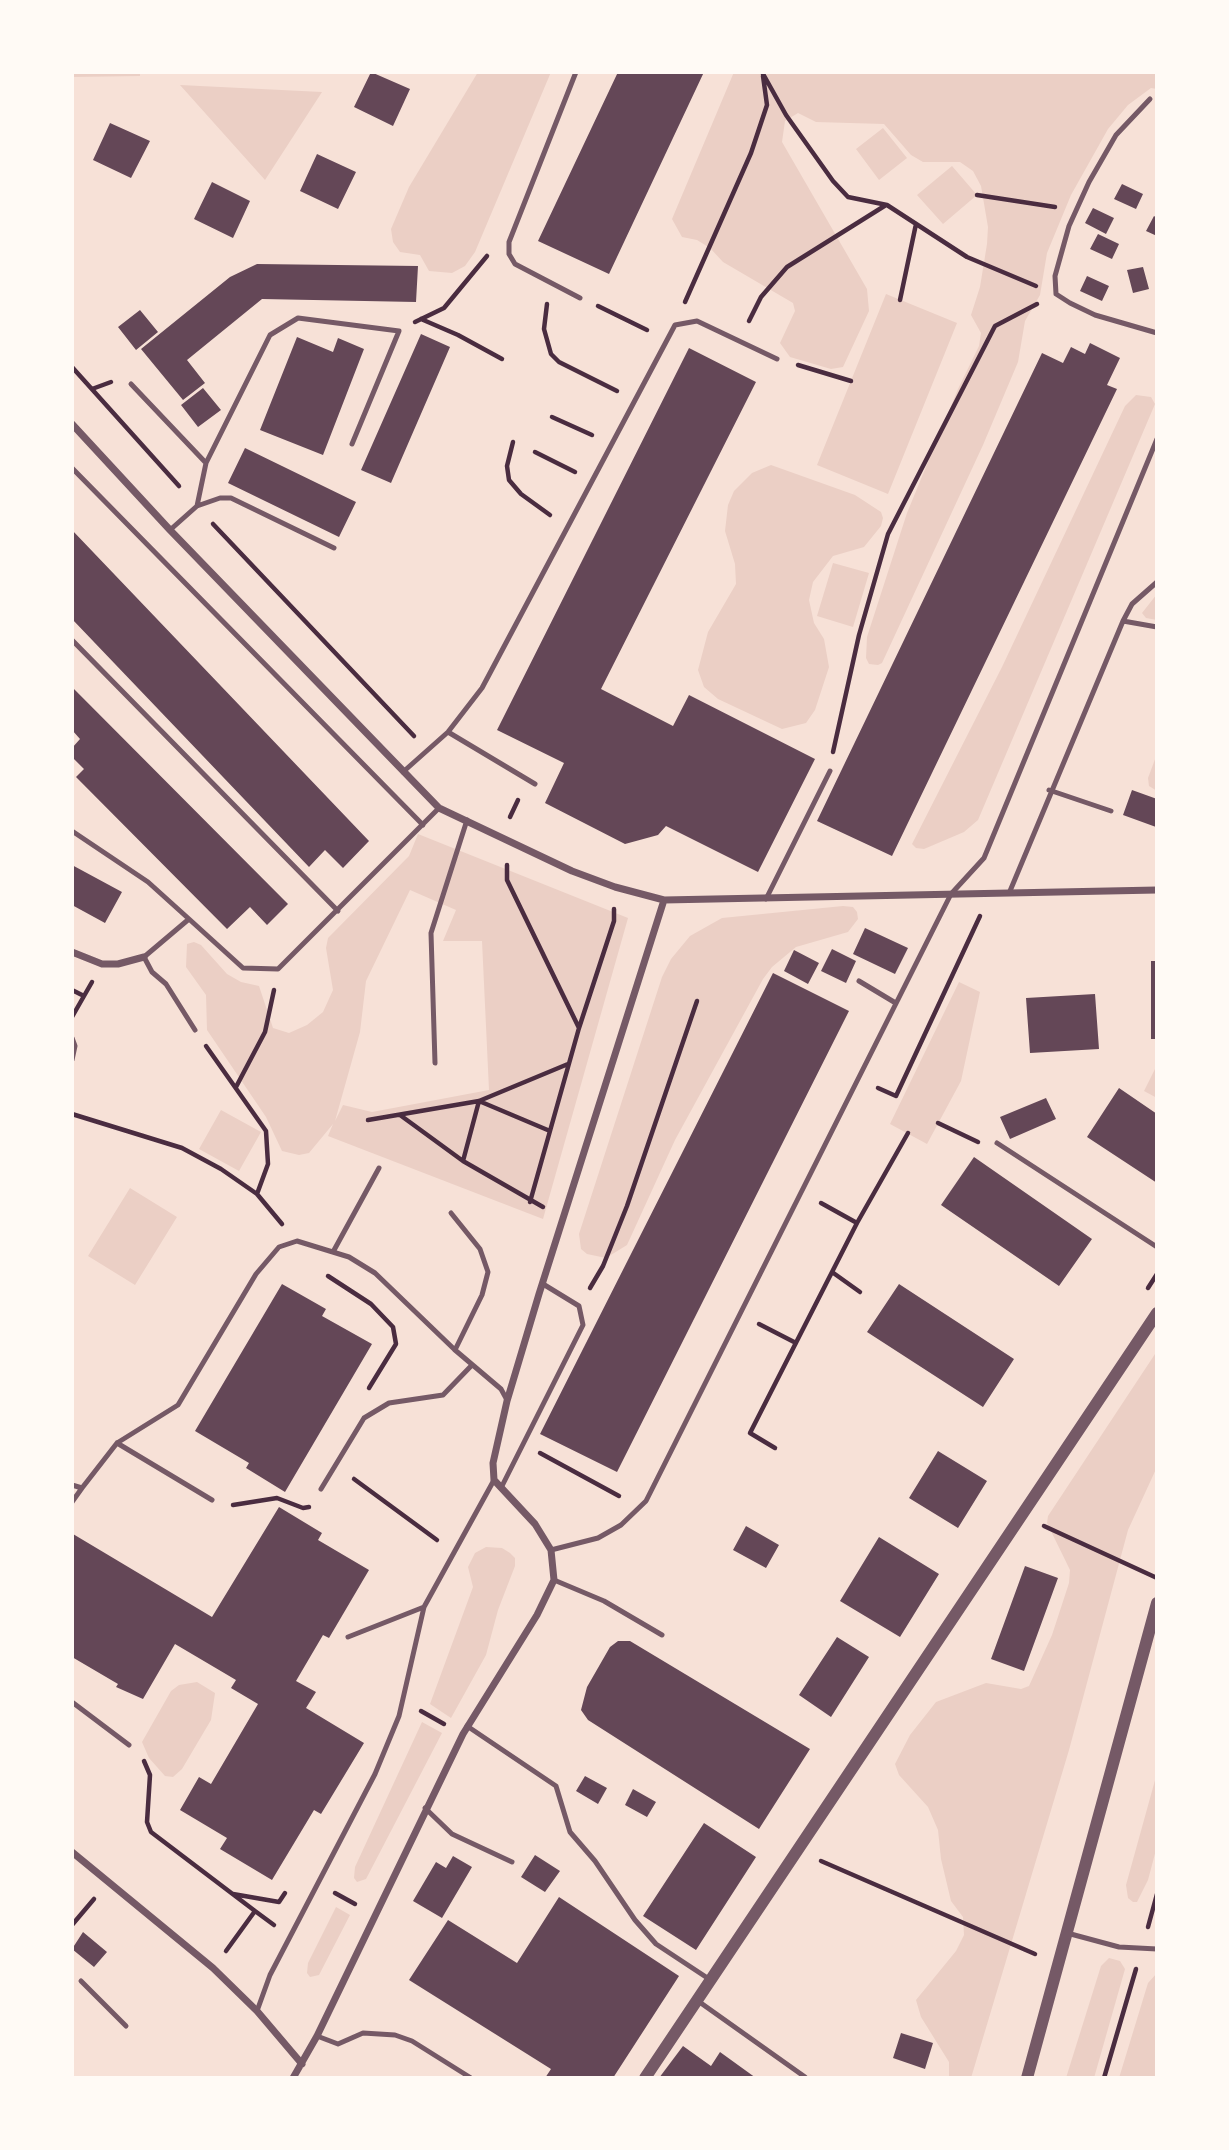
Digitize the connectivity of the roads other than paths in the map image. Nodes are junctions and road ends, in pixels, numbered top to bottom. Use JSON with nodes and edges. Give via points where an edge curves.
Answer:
{"nodes":[{"id":1,"x":576,"y":72,"type":"edge"},
{"id":2,"x":1150,"y":99,"type":"dead end"},
{"id":3,"x":580,"y":298,"type":"road end"},
{"id":4,"x":1157,"y":333,"type":"edge"},
{"id":5,"x":777,"y":359,"type":"road end"},
{"id":6,"x":131,"y":384,"type":"dead end"},
{"id":7,"x":72,"y":424,"type":"edge"},
{"id":8,"x":1157,"y":439,"type":"edge"},
{"id":9,"x":352,"y":444,"type":"dead end"},
{"id":10,"x":1154,"y":457,"type":"edge"},
{"id":11,"x":206,"y":463,"type":"junction"},
{"id":12,"x":72,"y":468,"type":"edge"},
{"id":13,"x":197,"y":506,"type":"junction"},
{"id":14,"x":170,"y":530,"type":"junction"},
{"id":15,"x":334,"y":548,"type":"dead end"},
{"id":16,"x":1157,"y":582,"type":"edge"},
{"id":17,"x":1123,"y":621,"type":"junction"},
{"id":18,"x":1157,"y":627,"type":"edge"},
{"id":19,"x":72,"y":640,"type":"edge"},
{"id":20,"x":448,"y":732,"type":"junction"},
{"id":21,"x":830,"y":771,"type":"road end"},
{"id":22,"x":403,"y":772,"type":"junction"},
{"id":23,"x":532,"y":782,"type":"road end"},
{"id":24,"x":1049,"y":790,"type":"junction"},
{"id":25,"x":439,"y":808,"type":"junction"},
{"id":26,"x":1111,"y":811,"type":"dead end"},
{"id":27,"x":467,"y":820,"type":"junction"},
{"id":28,"x":423,"y":825,"type":"junction"},
{"id":29,"x":72,"y":831,"type":"edge"},
{"id":30,"x":1157,"y":890,"type":"edge"},
{"id":31,"x":1010,"y":891,"type":"junction"},
{"id":32,"x":951,"y":894,"type":"junction"},
{"id":33,"x":766,"y":899,"type":"junction"},
{"id":34,"x":664,"y":900,"type":"junction"},
{"id":35,"x":338,"y":911,"type":"junction"},
{"id":36,"x":189,"y":919,"type":"junction"},
{"id":37,"x":72,"y":953,"type":"edge"},
{"id":38,"x":144,"y":957,"type":"junction"},
{"id":39,"x":859,"y":982,"type":"dead end"},
{"id":40,"x":894,"y":1002,"type":"junction"},
{"id":41,"x":195,"y":1030,"type":"road end"},
{"id":42,"x":72,"y":1038,"type":"edge"},
{"id":43,"x":72,"y":1060,"type":"edge"},
{"id":44,"x":435,"y":1063,"type":"dead end"},
{"id":45,"x":997,"y":1143,"type":"dead end"},
{"id":46,"x":379,"y":1168,"type":"dead end"},
{"id":47,"x":451,"y":1213,"type":"dead end"},
{"id":48,"x":1157,"y":1247,"type":"edge"},
{"id":49,"x":333,"y":1252,"type":"junction"},
{"id":50,"x":543,"y":1284,"type":"junction"},
{"id":51,"x":1157,"y":1313,"type":"edge"},
{"id":52,"x":455,"y":1350,"type":"junction"},
{"id":53,"x":472,"y":1366,"type":"junction"},
{"id":54,"x":507,"y":1401,"type":"junction"},
{"id":55,"x":117,"y":1443,"type":"junction"},
{"id":56,"x":494,"y":1480,"type":"junction"},
{"id":57,"x":72,"y":1485,"type":"edge"},
{"id":58,"x":82,"y":1488,"type":"junction"},
{"id":59,"x":501,"y":1488,"type":"junction"},
{"id":60,"x":321,"y":1489,"type":"road end"},
{"id":61,"x":212,"y":1500,"type":"road end"},
{"id":62,"x":72,"y":1502,"type":"edge"},
{"id":63,"x":551,"y":1550,"type":"junction"},
{"id":64,"x":554,"y":1580,"type":"junction"},
{"id":65,"x":1157,"y":1603,"type":"edge"},
{"id":66,"x":424,"y":1607,"type":"junction"},
{"id":67,"x":662,"y":1634,"type":"dead end"},
{"id":68,"x":348,"y":1637,"type":"dead end"},
{"id":69,"x":72,"y":1702,"type":"edge"},
{"id":70,"x":467,"y":1726,"type":"junction"},
{"id":71,"x":130,"y":1745,"type":"road end"},
{"id":72,"x":425,"y":1808,"type":"junction"},
{"id":73,"x":72,"y":1852,"type":"edge"},
{"id":74,"x":512,"y":1862,"type":"dead end"},
{"id":75,"x":1067,"y":1933,"type":"junction"},
{"id":76,"x":1157,"y":1948,"type":"edge"},
{"id":77,"x":81,"y":1981,"type":"dead end"},
{"id":78,"x":712,"y":1981,"type":"junction"},
{"id":79,"x":698,"y":2001,"type":"junction"},
{"id":80,"x":257,"y":2011,"type":"junction"},
{"id":81,"x":126,"y":2026,"type":"dead end"},
{"id":82,"x":317,"y":2036,"type":"junction"},
{"id":83,"x":302,"y":2064,"type":"junction"},
{"id":84,"x":805,"y":2077,"type":"edge"},
{"id":85,"x":293,"y":2078,"type":"edge"},
{"id":86,"x":471,"y":2078,"type":"edge"},
{"id":87,"x":645,"y":2078,"type":"edge"},
{"id":88,"x":1027,"y":2078,"type":"edge"}],
"edges":[{"from":1,"to":3,"type":"lane","via":[[509,242],[509,254],[515,264]]},
{"from":2,"to":4,"type":"lane","via":[[1116,135],[1075,212],[1055,276],[1056,294],[1095,315]]},
{"from":5,"to":20,"type":"lane","via":[[697,321],[675,325],[482,688]]},
{"from":6,"to":11,"type":"lane"},
{"from":7,"to":14,"type":"street"},
{"from":8,"to":10,"type":"lane"},
{"from":9,"to":11,"type":"lane","via":[[399,331],[298,318],[270,335]]},
{"from":10,"to":32,"type":"lane","via":[[984,858]]},
{"from":11,"to":13,"type":"lane"},
{"from":12,"to":28,"type":"lane"},
{"from":13,"to":14,"type":"lane"},
{"from":13,"to":15,"type":"lane","via":[[231,498]]},
{"from":14,"to":22,"type":"street"},
{"from":16,"to":17,"type":"lane","via":[[1132,604]]},
{"from":17,"to":18,"type":"lane"},
{"from":17,"to":24,"type":"lane"},
{"from":19,"to":35,"type":"lane"},
{"from":20,"to":22,"type":"lane"},
{"from":20,"to":23,"type":"lane"},
{"from":21,"to":33,"type":"lane"},
{"from":22,"to":25,"type":"street"},
{"from":24,"to":26,"type":"lane"},
{"from":24,"to":31,"type":"lane"},
{"from":25,"to":27,"type":"street"},
{"from":25,"to":28,"type":"lane"},
{"from":27,"to":34,"type":"street","via":[[524,850],[615,887]]},
{"from":27,"to":44,"type":"lane","via":[[431,933]]},
{"from":28,"to":35,"type":"lane"},
{"from":29,"to":36,"type":"lane","via":[[148,882]]},
{"from":30,"to":31,"type":"street"},
{"from":31,"to":32,"type":"street"},
{"from":32,"to":33,"type":"street"},
{"from":32,"to":40,"type":"lane"},
{"from":33,"to":34,"type":"street"},
{"from":34,"to":50,"type":"street"},
{"from":35,"to":36,"type":"lane","via":[[278,969],[243,968]]},
{"from":36,"to":38,"type":"lane"},
{"from":37,"to":38,"type":"street","via":[[102,964]]},
{"from":38,"to":41,"type":"lane"},
{"from":39,"to":40,"type":"lane"},
{"from":40,"to":63,"type":"lane","via":[[742,1315],[641,1508],[598,1538]]},
{"from":42,"to":43,"type":"lane"},
{"from":45,"to":48,"type":"lane"},
{"from":46,"to":49,"type":"lane"},
{"from":47,"to":52,"type":"lane","via":[[480,1248],[488,1272]]},
{"from":49,"to":52,"type":"lane","via":[[375,1273]]},
{"from":49,"to":55,"type":"lane","via":[[297,1241],[279,1247],[256,1274],[178,1405]]},
{"from":50,"to":54,"type":"street"},
{"from":50,"to":59,"type":"lane","via":[[579,1307],[583,1325]]},
{"from":51,"to":78,"type":"street"},
{"from":52,"to":53,"type":"lane"},
{"from":53,"to":54,"type":"lane","via":[[502,1389]]},
{"from":53,"to":60,"type":"lane","via":[[443,1395],[376,1409],[360,1425]]},
{"from":54,"to":56,"type":"street","via":[[493,1463]]},
{"from":55,"to":58,"type":"lane"},
{"from":55,"to":61,"type":"lane"},
{"from":56,"to":59,"type":"street"},
{"from":56,"to":66,"type":"lane"},
{"from":57,"to":58,"type":"lane"},
{"from":58,"to":62,"type":"lane"},
{"from":59,"to":63,"type":"street","via":[[535,1524]]},
{"from":63,"to":64,"type":"street"},
{"from":64,"to":67,"type":"lane","via":[[604,1601]]},
{"from":64,"to":70,"type":"street"},
{"from":65,"to":75,"type":"street"},
{"from":66,"to":68,"type":"lane"},
{"from":66,"to":80,"type":"lane","via":[[405,1702],[375,1774],[270,1975]]},
{"from":69,"to":71,"type":"lane"},
{"from":70,"to":72,"type":"street"},
{"from":70,"to":78,"type":"lane","via":[[556,1786],[570,1832],[635,1920],[656,1944]]},
{"from":72,"to":74,"type":"lane","via":[[452,1834]]},
{"from":72,"to":82,"type":"street"},
{"from":73,"to":80,"type":"street","via":[[213,1968]]},
{"from":75,"to":76,"type":"lane","via":[[1119,1947]]},
{"from":75,"to":88,"type":"street"},
{"from":77,"to":81,"type":"lane"},
{"from":78,"to":79,"type":"street"},
{"from":79,"to":84,"type":"lane"},
{"from":79,"to":87,"type":"street"},
{"from":80,"to":83,"type":"street"},
{"from":82,"to":83,"type":"street"},
{"from":82,"to":86,"type":"lane","via":[[338,2044],[363,2033],[394,2035],[412,2041]]},
{"from":83,"to":85,"type":"street"}]}
